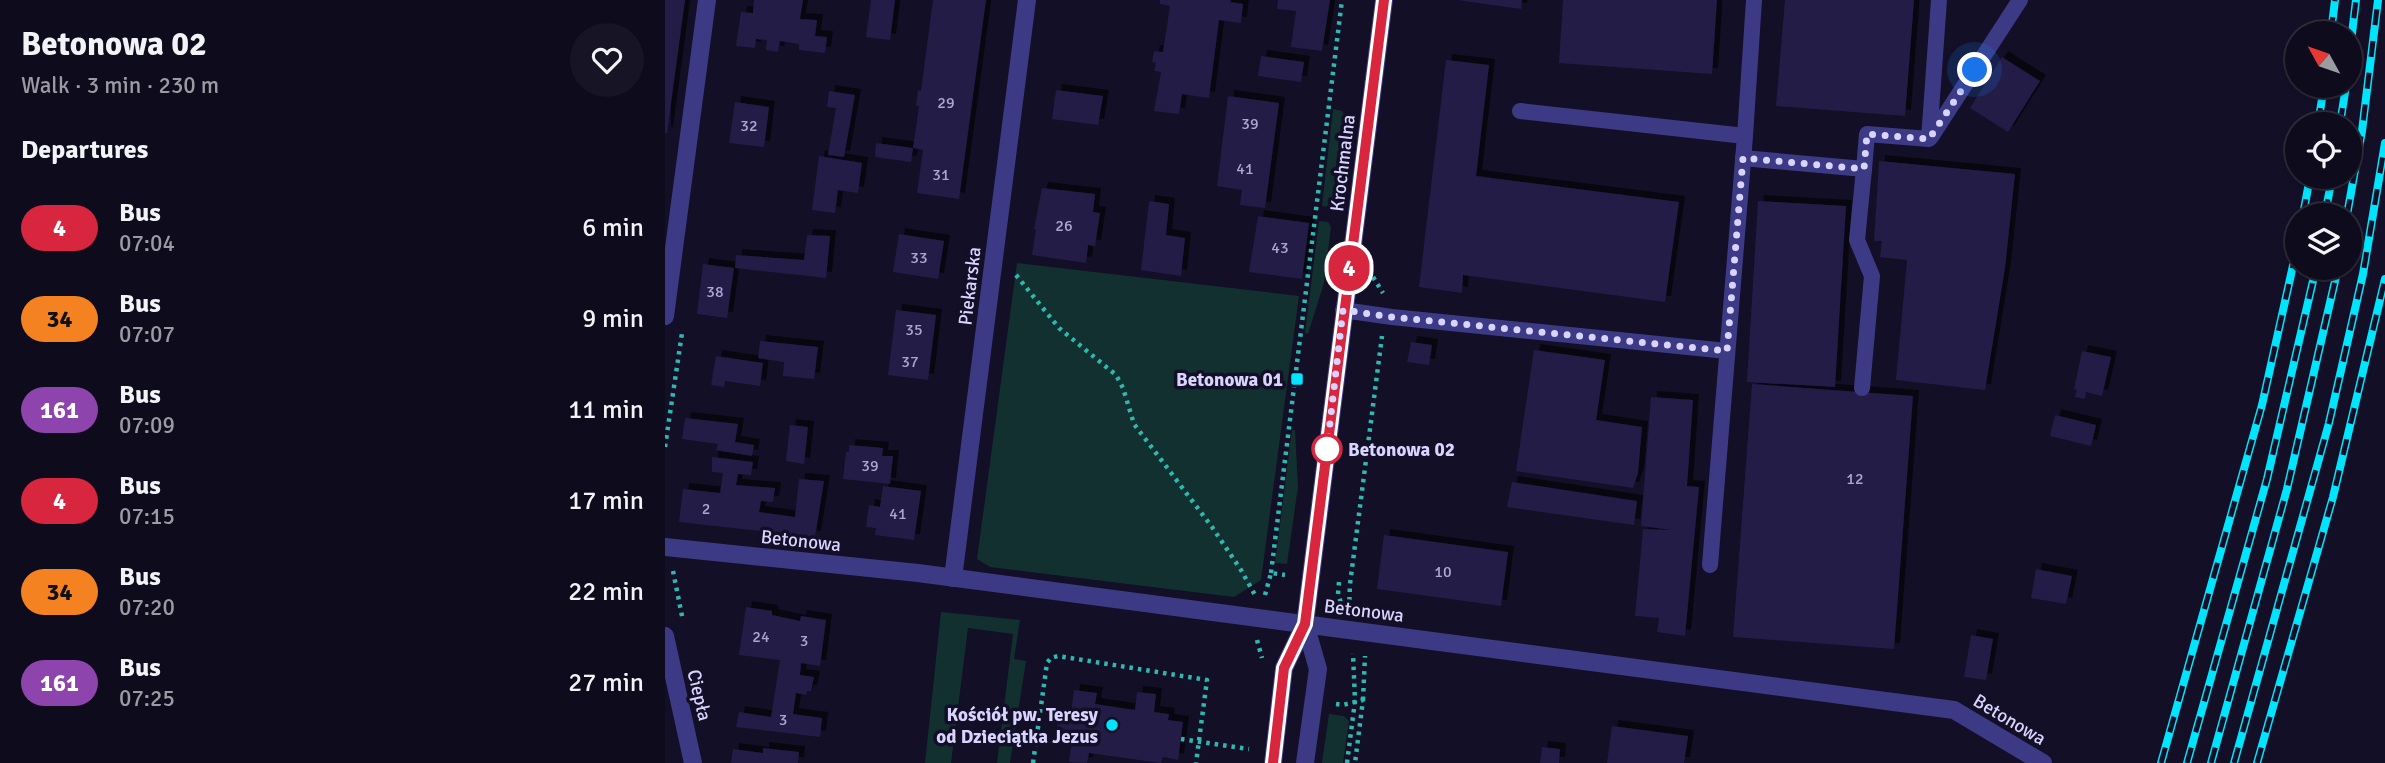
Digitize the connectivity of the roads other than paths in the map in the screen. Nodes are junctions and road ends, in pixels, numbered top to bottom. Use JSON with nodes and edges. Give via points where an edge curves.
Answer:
{"nodes":[{"id":1,"x":708,"y":0,"type":"edge"},
{"id":2,"x":1027,"y":0,"type":"edge"},
{"id":3,"x":1384,"y":0,"type":"edge"},
{"id":4,"x":1754,"y":0,"type":"edge"},
{"id":5,"x":1939,"y":0,"type":"edge"},
{"id":6,"x":2020,"y":0,"type":"edge"},
{"id":7,"x":1520,"y":111,"type":"dead end"},
{"id":8,"x":1745,"y":136,"type":"junction"},
{"id":9,"x":1929,"y":139,"type":"junction"},
{"id":10,"x":1743,"y":158,"type":"junction"},
{"id":11,"x":1864,"y":169,"type":"junction"},
{"id":12,"x":1343,"y":310,"type":"junction"},
{"id":13,"x":665,"y":316,"type":"edge"},
{"id":14,"x":1727,"y":351,"type":"junction"},
{"id":15,"x":1863,"y":388,"type":"dead end"},
{"id":16,"x":665,"y":547,"type":"edge"},
{"id":17,"x":1710,"y":565,"type":"dead end"},
{"id":18,"x":953,"y":578,"type":"junction"},
{"id":19,"x":1305,"y":624,"type":"junction"},
{"id":20,"x":665,"y":636,"type":"edge"},
{"id":21,"x":694,"y":763,"type":"edge"},
{"id":22,"x":1273,"y":763,"type":"edge"},
{"id":23,"x":1305,"y":763,"type":"edge"},
{"id":24,"x":2043,"y":763,"type":"edge"}],
"edges":[{"from":1,"to":13,"type":"street"},
{"from":2,"to":18,"type":"street","name":"Piekarska"},
{"from":3,"to":12,"type":"street","name":"Krochmalna"},
{"from":4,"to":8,"type":"lane"},
{"from":5,"to":9,"type":"lane"},
{"from":6,"to":9,"type":"lane"},
{"from":7,"to":8,"type":"lane"},
{"from":8,"to":10,"type":"lane"},
{"from":9,"to":11,"type":"lane","via":[[1867,134]]},
{"from":10,"to":11,"type":"lane"},
{"from":10,"to":14,"type":"lane"},
{"from":11,"to":15,"type":"lane","via":[[1857,240],[1872,276]]},
{"from":12,"to":14,"type":"lane"},
{"from":12,"to":19,"type":"street","name":"Krochmalna"},
{"from":14,"to":17,"type":"lane"},
{"from":16,"to":18,"type":"street","name":"Betonowa"},
{"from":18,"to":19,"type":"street","name":"Betonowa"},
{"from":19,"to":22,"type":"street","name":"Krochmalna","via":[[1284,668]]},
{"from":19,"to":23,"type":"street","name":"Krochmalna","via":[[1318,669]]},
{"from":19,"to":24,"type":"street","name":"Betonowa","via":[[1954,710]]},
{"from":20,"to":21,"type":"street","name":"Ciepła"}]}
